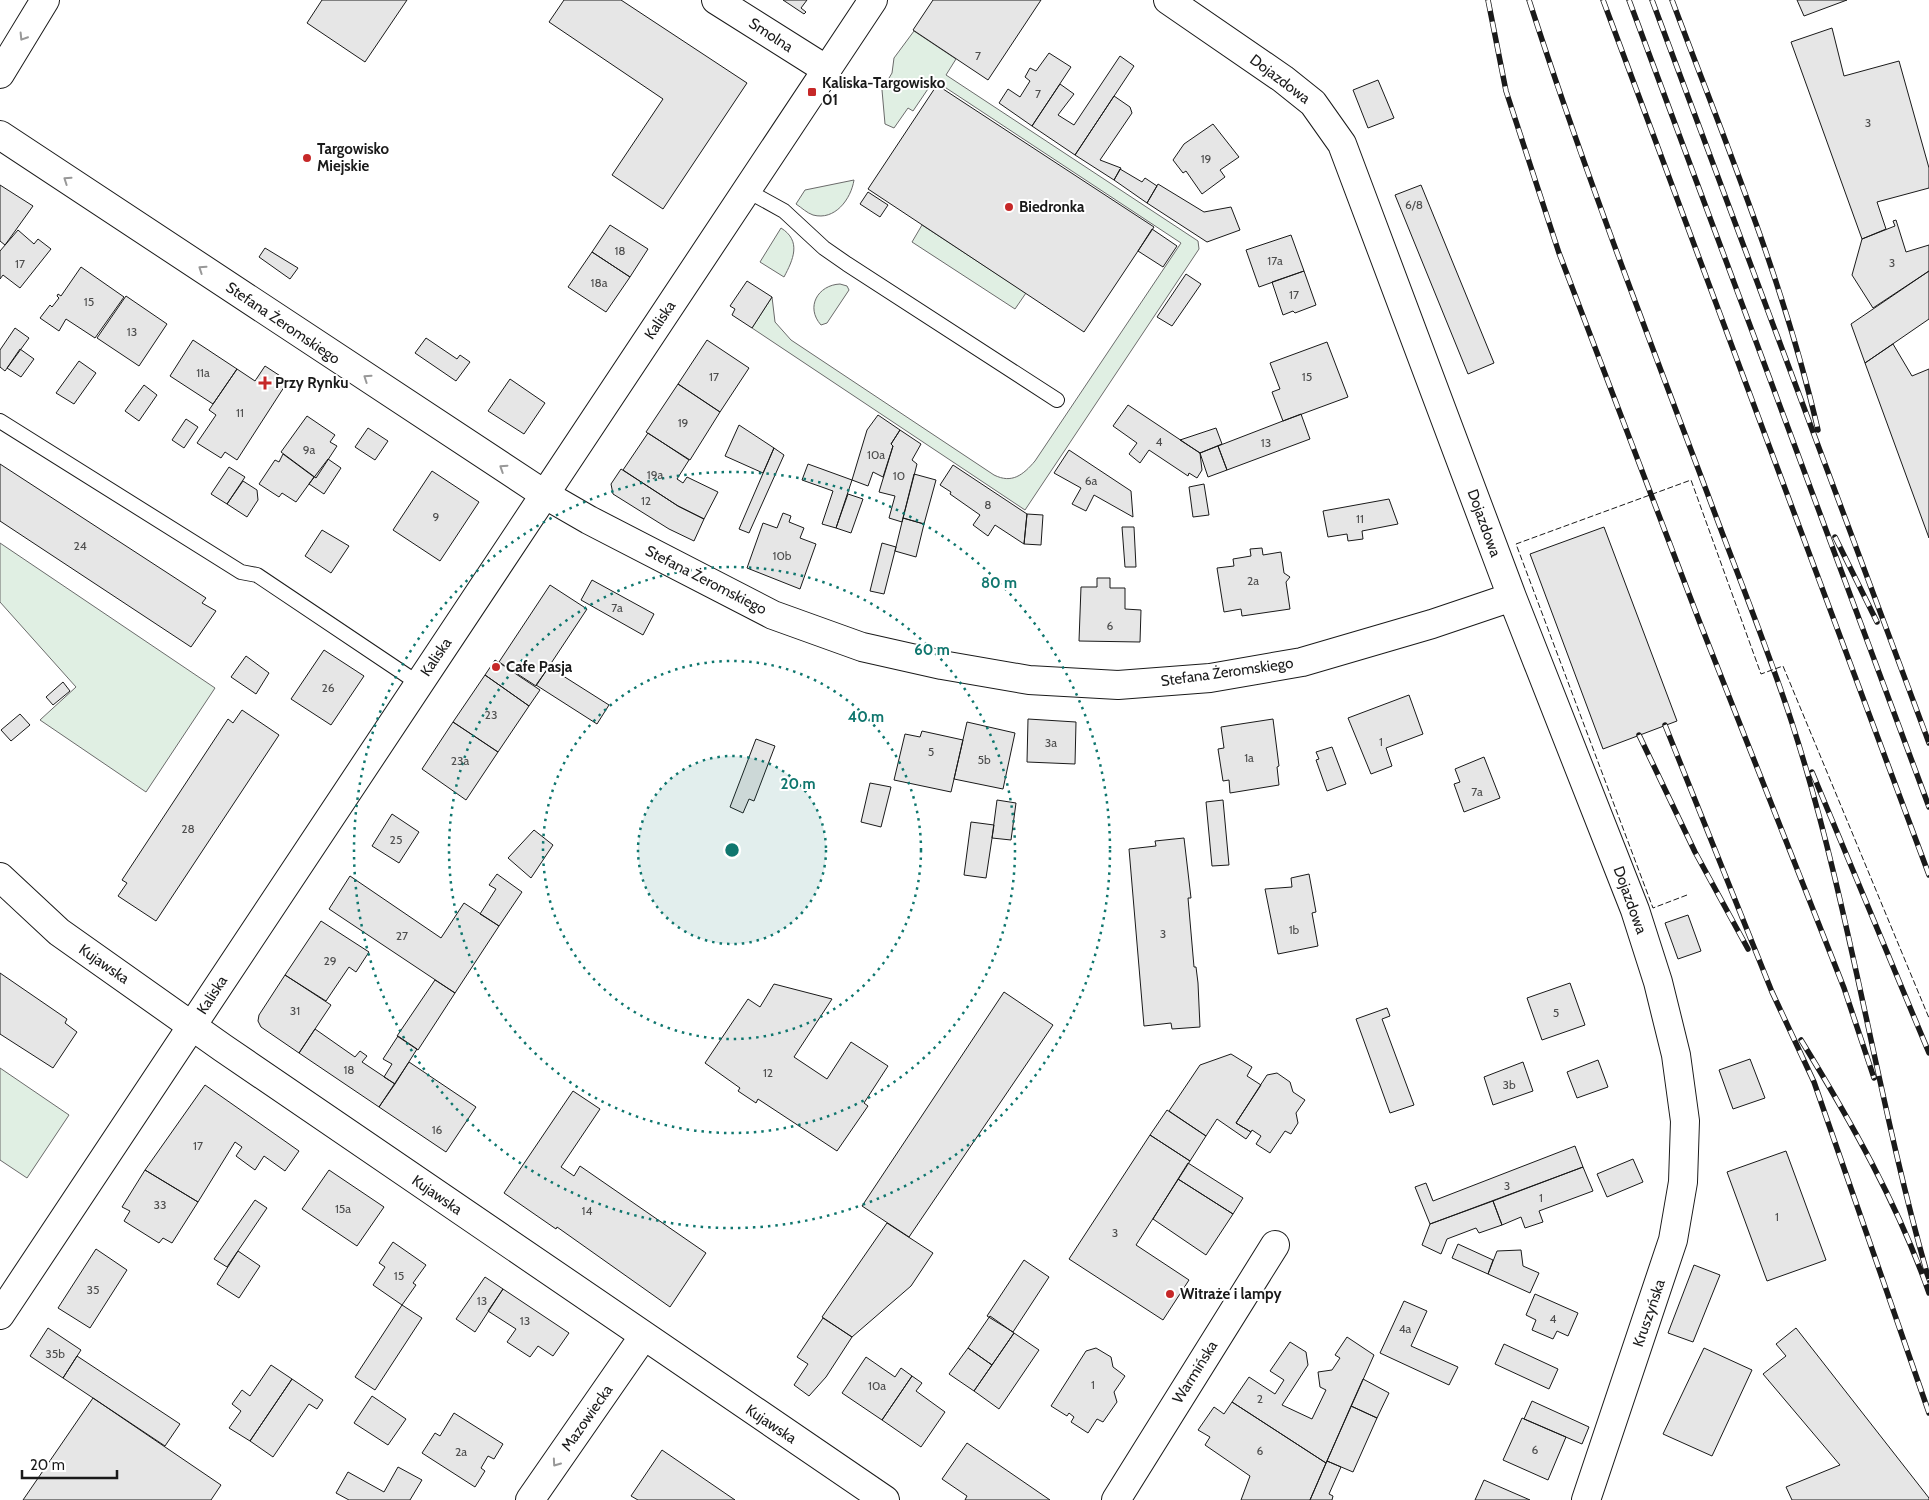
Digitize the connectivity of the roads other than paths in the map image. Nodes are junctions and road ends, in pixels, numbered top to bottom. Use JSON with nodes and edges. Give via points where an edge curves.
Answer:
{"nodes":[{"id":1,"x":45,"y":0,"type":"edge"},
{"id":2,"x":716,"y":0,"type":"edge"},
{"id":3,"x":873,"y":0,"type":"edge"},
{"id":4,"x":1168,"y":0,"type":"edge"},
{"id":5,"x":826,"y":70,"type":"junction"},
{"id":6,"x":0,"y":74,"type":"edge"},
{"id":7,"x":0,"y":135,"type":"edge"},
{"id":8,"x":746,"y":190,"type":"junction"},
{"id":9,"x":1057,"y":400,"type":"dead end"},
{"id":10,"x":0,"y":420,"type":"edge"},
{"id":11,"x":544,"y":494,"type":"junction"},
{"id":12,"x":1512,"y":597,"type":"junction"},
{"id":13,"x":418,"y":683,"type":"junction"},
{"id":14,"x":0,"y":877,"type":"edge"},
{"id":15,"x":192,"y":1026,"type":"junction"},
{"id":16,"x":1685,"y":1121,"type":"joint"},
{"id":17,"x":1275,"y":1245,"type":"dead end"},
{"id":18,"x":0,"y":1315,"type":"edge"},
{"id":19,"x":643,"y":1337,"type":"junction"},
{"id":20,"x":530,"y":1500,"type":"edge"},
{"id":21,"x":885,"y":1500,"type":"edge"},
{"id":22,"x":1116,"y":1500,"type":"edge"},
{"id":23,"x":1586,"y":1500,"type":"edge"}],
"edges":[{"from":1,"to":6,"type":"street","one_way":true},
{"from":2,"to":5,"type":"street","name":"Smolna"},
{"from":3,"to":5,"type":"street","name":"Kaliska"},
{"from":4,"to":12,"type":"street","name":"Dojazdowa","via":[[1283,79],[1313,104],[1342,144]]},
{"from":5,"to":8,"type":"street","name":"Kaliska"},
{"from":11,"to":7,"type":"street","name":"Stefana Żeromskiego","one_way":true},
{"from":8,"to":9,"type":"lane","via":[[784,211],[824,248],[854,269]]},
{"from":8,"to":11,"type":"street","name":"Kaliska"},
{"from":10,"to":13,"type":"lane","via":[[240,572],[257,575]]},
{"from":11,"to":12,"type":"street","name":"Stefana Żeromskiego","via":[[773,615],[862,647],[1029,680],[1118,686],[1210,678],[1302,662]]},
{"from":11,"to":13,"type":"street","name":"Kaliska"},
{"from":12,"to":16,"type":"street","name":"Dojazdowa","via":[[1635,910],[1658,982],[1676,1055]]},
{"from":13,"to":15,"type":"street","name":"Kaliska"},
{"from":14,"to":15,"type":"street","name":"Kujawska","via":[[59,932]]},
{"from":15,"to":18,"type":"street","name":"Kaliska"},
{"from":15,"to":19,"type":"street","name":"Kujawska"},
{"from":16,"to":23,"type":"street","name":"Kruszyńska","via":[[1683,1182],[1673,1240]]},
{"from":17,"to":22,"type":"street","name":"Warmińska"},
{"from":19,"to":20,"type":"street","name":"Mazowiecka","one_way":true},
{"from":19,"to":21,"type":"street","name":"Kujawska"}]}
